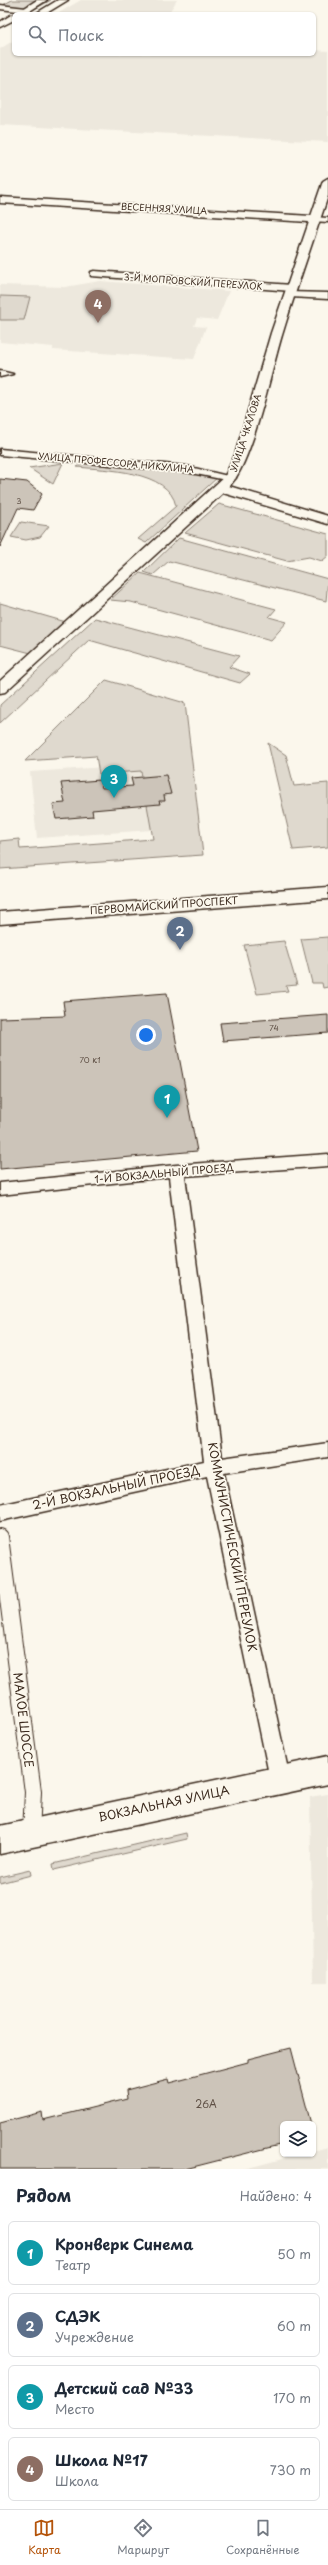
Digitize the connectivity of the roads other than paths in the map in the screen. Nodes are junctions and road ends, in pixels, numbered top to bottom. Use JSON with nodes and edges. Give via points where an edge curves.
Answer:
{"nodes":[{"id":1,"x":43,"y":0,"type":"edge"},
{"id":2,"x":64,"y":0,"type":"edge"},
{"id":3,"x":0,"y":7,"type":"edge"},
{"id":4,"x":22,"y":12,"type":"edge"},
{"id":5,"x":43,"y":12,"type":"edge"},
{"id":6,"x":12,"y":18,"type":"edge"},
{"id":7,"x":0,"y":25,"type":"edge"},
{"id":8,"x":328,"y":181,"type":"edge"},
{"id":9,"x":0,"y":200,"type":"edge"},
{"id":10,"x":315,"y":219,"type":"junction"},
{"id":11,"x":328,"y":220,"type":"edge"},
{"id":12,"x":94,"y":274,"type":"dead end"},
{"id":13,"x":291,"y":291,"type":"junction"},
{"id":14,"x":328,"y":296,"type":"edge"},
{"id":15,"x":0,"y":452,"type":"edge"},
{"id":16,"x":231,"y":478,"type":"junction"},
{"id":17,"x":221,"y":488,"type":"junction"},
{"id":18,"x":328,"y":508,"type":"edge"},
{"id":19,"x":328,"y":520,"type":"edge"},
{"id":20,"x":0,"y":690,"type":"edge"},
{"id":21,"x":328,"y":893,"type":"edge"},
{"id":22,"x":328,"y":907,"type":"edge"},
{"id":23,"x":0,"y":918,"type":"edge"},
{"id":24,"x":0,"y":932,"type":"edge"},
{"id":25,"x":328,"y":1160,"type":"edge"},
{"id":26,"x":176,"y":1171,"type":"junction"},
{"id":27,"x":0,"y":1189,"type":"edge"},
{"id":28,"x":328,"y":1450,"type":"edge"},
{"id":29,"x":214,"y":1468,"type":"junction"},
{"id":30,"x":0,"y":1513,"type":"edge"},
{"id":31,"x":0,"y":1536,"type":"edge"},
{"id":32,"x":328,"y":1770,"type":"edge"},
{"id":33,"x":280,"y":1779,"type":"junction"},
{"id":34,"x":31,"y":1833,"type":"junction"},
{"id":35,"x":0,"y":1840,"type":"edge"}],
"edges":[{"from":1,"to":4,"type":"street"},
{"from":2,"to":5,"type":"street"},
{"from":3,"to":4,"type":"street"},
{"from":6,"to":7,"type":"street"},
{"from":8,"to":10,"type":"street","name":"УЛИЦА ЧКАЛОВА"},
{"from":9,"to":10,"type":"street","name":"ВЕСЕННЯЯ УЛИЦА"},
{"from":10,"to":11,"type":"street","name":"ВЕСЕННЯЯ УЛИЦА"},
{"from":10,"to":13,"type":"street","name":"УЛИЦА ЧКАЛОВА"},
{"from":12,"to":13,"type":"street","name":"3-Й МОПРОВСКИЙ ПЕРЕУЛОК"},
{"from":13,"to":14,"type":"street","name":"3-Й МОПРОВСКИЙ ПЕРЕУЛОК"},
{"from":13,"to":16,"type":"street","name":"УЛИЦА ЧКАЛОВА","via":[[241,455]]},
{"from":15,"to":16,"type":"street","name":"УЛИЦА ПРОФЕССОРА НИКУЛИНА","via":[[186,469]]},
{"from":16,"to":17,"type":"street","name":"УЛИЦА ЧКАЛОВА"},
{"from":16,"to":18,"type":"street"},
{"from":17,"to":19,"type":"street"},
{"from":17,"to":20,"type":"street","name":"УЛИЦА ЧКАЛОВА","via":[[210,495]]},
{"from":21,"to":23,"type":"main road","name":"ПЕРВОМАЙСКИЙ ПРОСПЕКТ"},
{"from":22,"to":24,"type":"main road","name":"ПЕРВОМАЙСКИЙ ПРОСПЕКТ"},
{"from":25,"to":26,"type":"street","name":"1-Й ВОКЗАЛЬНЫЙ ПРОЕЗД"},
{"from":26,"to":27,"type":"street","name":"1-Й ВОКЗАЛЬНЫЙ ПРОЕЗД"},
{"from":26,"to":29,"type":"street","name":"КОММУНИСТИЧЕСКИЙ ПЕРЕУЛОК"},
{"from":28,"to":29,"type":"street","name":"2-Й ВОКЗАЛЬНЫЙ ПРОЕЗД"},
{"from":29,"to":30,"type":"street","name":"2-Й ВОКЗАЛЬНЫЙ ПРОЕЗД"},
{"from":29,"to":33,"type":"street","name":"КОММУНИСТИЧЕСКИЙ ПЕРЕУЛОК"},
{"from":31,"to":34,"type":"street","name":"МАЛОЕ ШОССЕ","via":[[32,1792]]},
{"from":32,"to":33,"type":"main road","name":"ВОКЗАЛЬНАЯ УЛИЦА"},
{"from":33,"to":34,"type":"main road","name":"ВОКЗАЛЬНАЯ УЛИЦА"},
{"from":34,"to":35,"type":"main road","name":"ВОКЗАЛЬНАЯ УЛИЦА"}]}
